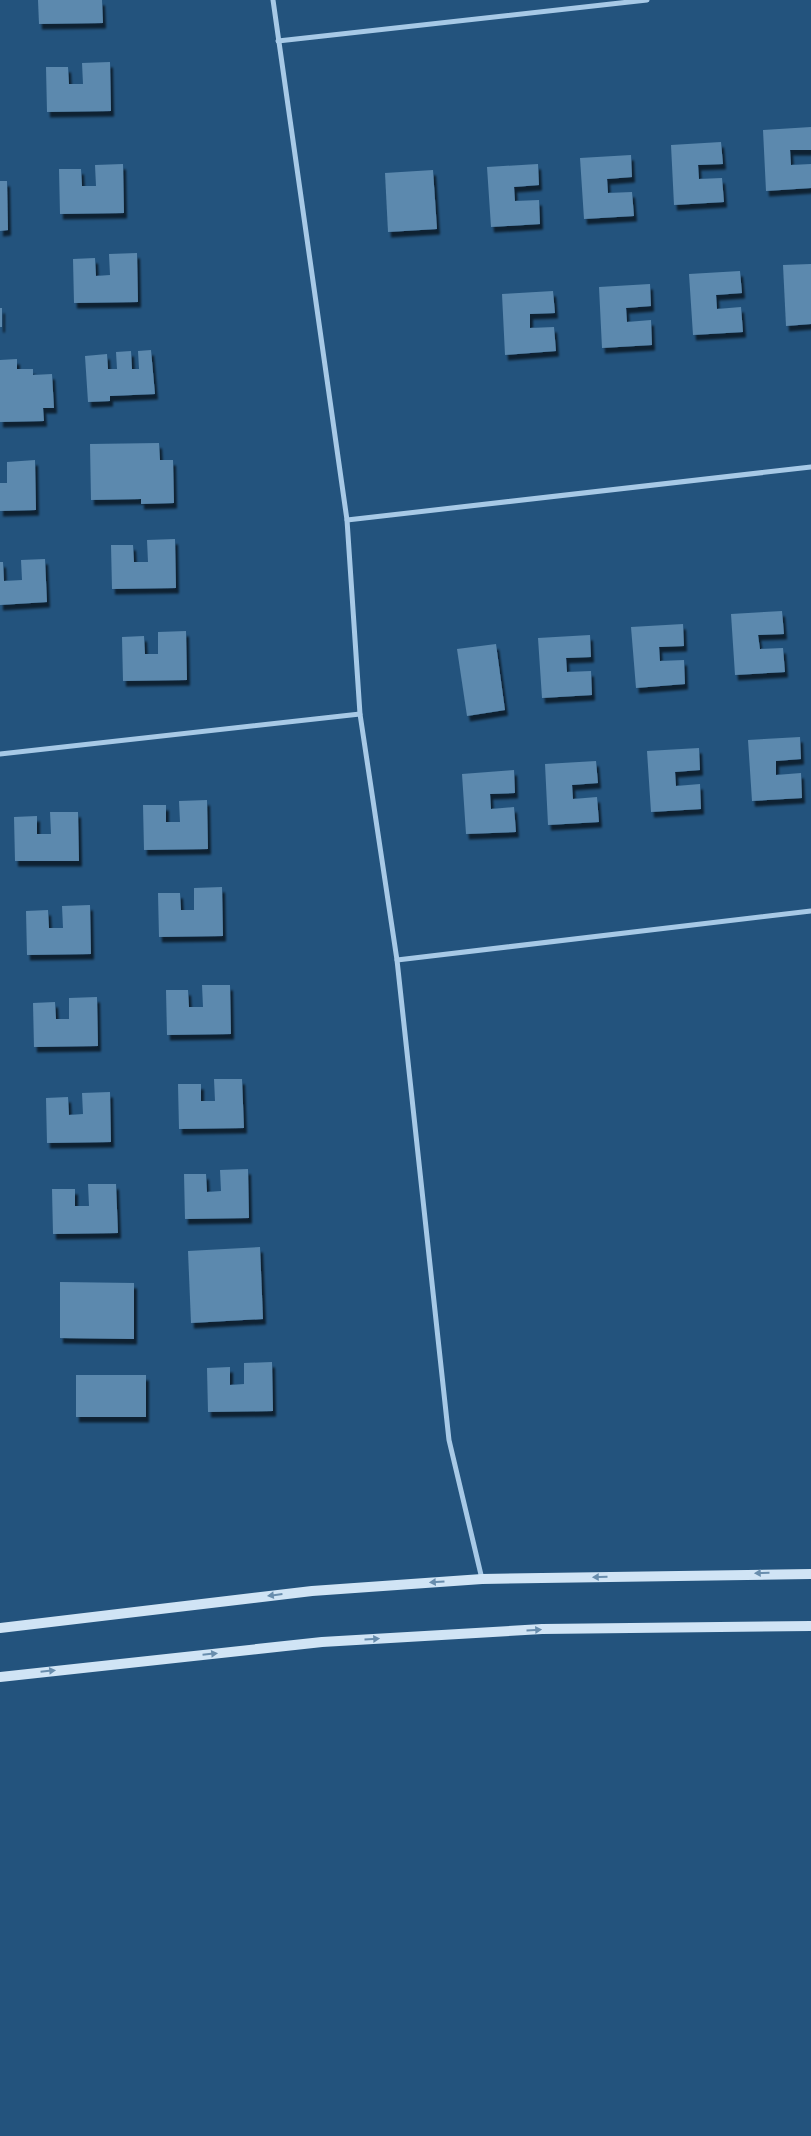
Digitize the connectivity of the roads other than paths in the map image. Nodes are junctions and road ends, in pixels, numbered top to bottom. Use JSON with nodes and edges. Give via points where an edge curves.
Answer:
{"nodes":[{"id":1,"x":273,"y":0,"type":"edge"},
{"id":2,"x":647,"y":0,"type":"edge"},
{"id":3,"x":278,"y":41,"type":"junction"},
{"id":4,"x":811,"y":467,"type":"edge"},
{"id":5,"x":347,"y":520,"type":"junction"},
{"id":6,"x":360,"y":714,"type":"junction"},
{"id":7,"x":0,"y":754,"type":"edge"},
{"id":8,"x":811,"y":911,"type":"edge"},
{"id":9,"x":397,"y":960,"type":"junction"},
{"id":10,"x":811,"y":1574,"type":"edge"},
{"id":11,"x":482,"y":1579,"type":"junction"},
{"id":12,"x":811,"y":1626,"type":"edge"},
{"id":13,"x":0,"y":1628,"type":"edge"},
{"id":14,"x":0,"y":1677,"type":"edge"}],
"edges":[{"from":1,"to":3,"type":"street"},
{"from":2,"to":3,"type":"street"},
{"from":3,"to":5,"type":"street"},
{"from":4,"to":5,"type":"street"},
{"from":5,"to":6,"type":"street"},
{"from":6,"to":7,"type":"street"},
{"from":6,"to":9,"type":"street"},
{"from":8,"to":9,"type":"street"},
{"from":9,"to":11,"type":"street","via":[[449,1440]]},
{"from":10,"to":11,"type":"main road","one_way":true},
{"from":11,"to":13,"type":"main road","one_way":true,"via":[[312,1591]]},
{"from":14,"to":12,"type":"main road","one_way":true,"via":[[322,1642],[542,1630]]}]}
